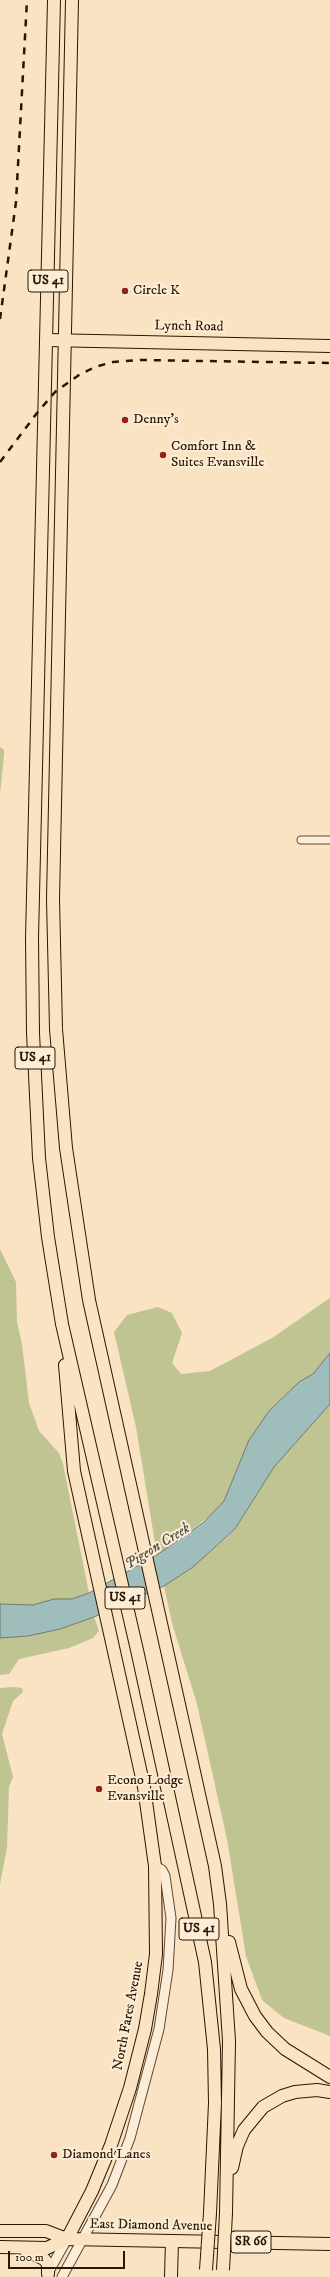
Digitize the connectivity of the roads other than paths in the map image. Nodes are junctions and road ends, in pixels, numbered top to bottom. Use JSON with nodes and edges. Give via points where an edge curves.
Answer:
{"nodes":[{"id":1,"x":54,"y":0,"type":"edge"},
{"id":2,"x":72,"y":0,"type":"edge"},
{"id":3,"x":47,"y":340,"type":"junction"},
{"id":4,"x":66,"y":340,"type":"junction"},
{"id":5,"x":330,"y":346,"type":"edge"},
{"id":6,"x":301,"y":840,"type":"dead end"},
{"id":7,"x":330,"y":840,"type":"edge"},
{"id":8,"x":62,"y":1324,"type":"junction"},
{"id":9,"x":155,"y":1866,"type":"junction"},
{"id":10,"x":220,"y":1904,"type":"junction"},
{"id":11,"x":330,"y":2077,"type":"edge"},
{"id":12,"x":330,"y":2092,"type":"edge"},
{"id":13,"x":228,"y":2176,"type":"junction"},
{"id":14,"x":0,"y":2231,"type":"edge"},
{"id":15,"x":67,"y":2239,"type":"junction"},
{"id":16,"x":82,"y":2240,"type":"junction"},
{"id":17,"x":172,"y":2241,"type":"junction"},
{"id":18,"x":330,"y":2244,"type":"edge"},
{"id":19,"x":0,"y":2247,"type":"edge"},
{"id":20,"x":18,"y":2248,"type":"junction"},
{"id":21,"x":223,"y":2273,"type":"edge"},
{"id":22,"x":206,"y":2274,"type":"edge"},
{"id":23,"x":47,"y":2275,"type":"edge"},
{"id":24,"x":62,"y":2277,"type":"edge"},
{"id":25,"x":171,"y":2277,"type":"edge"}],
"edges":[{"from":1,"to":3,"type":"main road","number":"US 41"},
{"from":2,"to":4,"type":"main road","number":"US 41"},
{"from":3,"to":4,"type":"main road","name":"Lynch Road"},
{"from":3,"to":8,"type":"main road","number":"US 41","via":[[32,938],[39,1158]]},
{"from":4,"to":5,"type":"main road","name":"Lynch Road"},
{"from":4,"to":10,"type":"main road","number":"US 41","via":[[53,892],[56,1029],[66,1148],[81,1254],[99,1350],[206,1820]]},
{"from":6,"to":7,"type":"street"},
{"from":8,"to":9,"type":"main road","via":[[74,1471],[144,1787]]},
{"from":8,"to":22,"type":"main road","number":"US 41","bridge":true,"via":[[137,1650],[206,1969],[214,2049],[215,2103]]},
{"from":9,"to":15,"type":"main road","name":"North Fares Avenue","via":[[156,1954],[143,2036],[130,2088],[111,2145],[92,2191]]},
{"from":9,"to":16,"type":"street","name":"North Fares Avenue","via":[[162,1870],[165,1876],[171,1918],[170,1957],[161,2019],[130,2138],[112,2185]]},
{"from":10,"to":11,"type":"main road","via":[[237,1976],[254,2016],[284,2049]]},
{"from":10,"to":13,"type":"main road","number":"US 41","via":[[229,2041]]},
{"from":12,"to":13,"type":"main road","via":[[295,2092],[263,2107],[244,2130]]},
{"from":13,"to":21,"type":"main road","number":"US 41","bridge":true},
{"from":14,"to":15,"type":"main road","name":"East Diamond Avenue","number":"SR 66","via":[[46,2231]]},
{"from":15,"to":16,"type":"main road","name":"East Diamond Avenue","number":"SR 66"},
{"from":15,"to":20,"type":"main road","name":"East Diamond Avenue","number":"SR 66","via":[[47,2248]]},
{"from":15,"to":23,"type":"street","name":"North Fares Avenue"},
{"from":16,"to":17,"type":"main road","name":"East Diamond Avenue","number":"SR 66"},
{"from":16,"to":24,"type":"street","name":"North Fares Avenue"},
{"from":17,"to":18,"type":"main road","name":"East Diamond Avenue","number":"SR 66"},
{"from":17,"to":25,"type":"main road"},
{"from":19,"to":20,"type":"main road","name":"East Diamond Avenue","number":"SR 66"},
{"from":20,"to":23,"type":"main road","via":[[44,2259],[48,2264]]}]}
